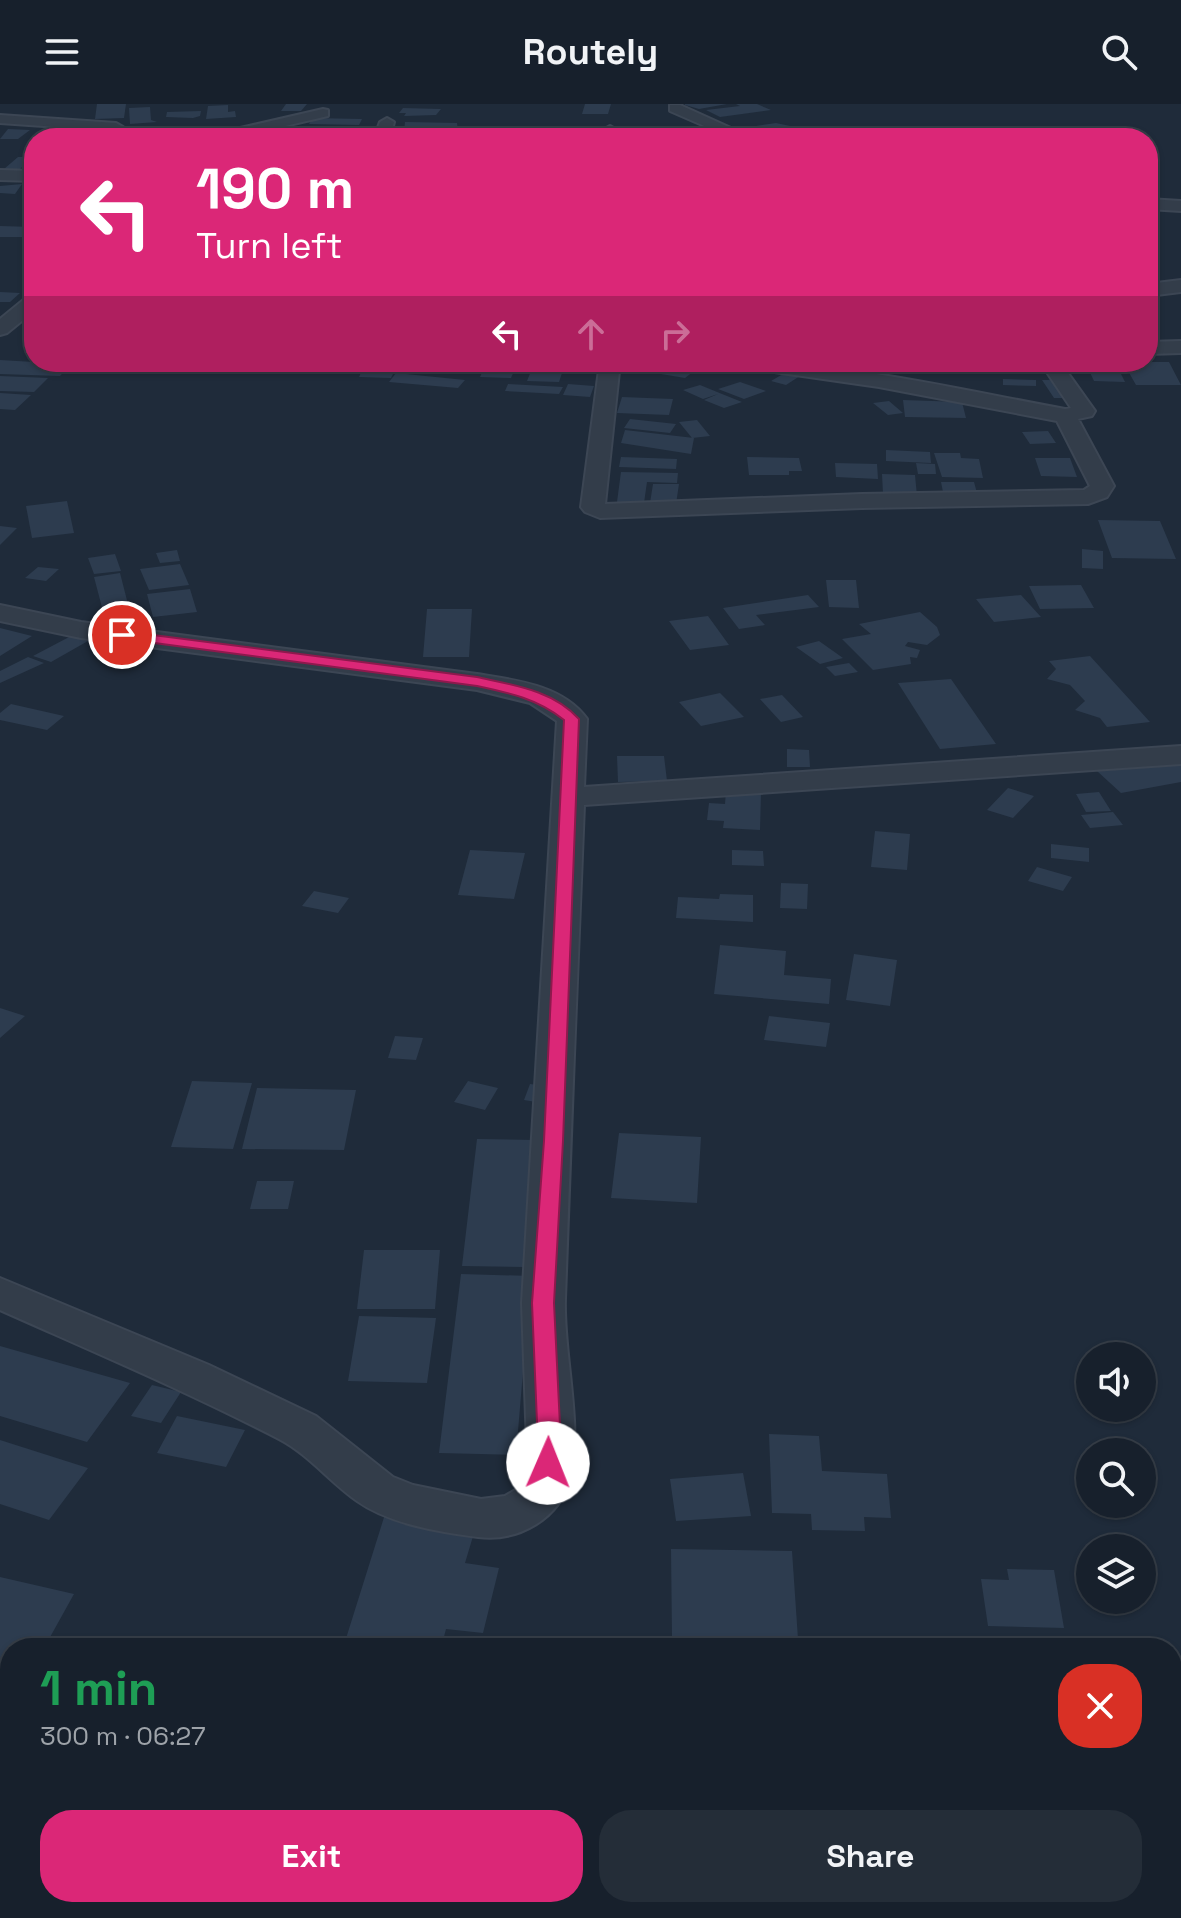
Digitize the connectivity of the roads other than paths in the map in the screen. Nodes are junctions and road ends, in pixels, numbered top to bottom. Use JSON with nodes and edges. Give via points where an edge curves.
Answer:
{"nodes":[{"id":1,"x":675,"y":108,"type":"dead end"},
{"id":2,"x":323,"y":113,"type":"dead end"},
{"id":3,"x":0,"y":119,"type":"edge"},
{"id":4,"x":387,"y":122,"type":"dead end"},
{"id":5,"x":116,"y":127,"type":"dead end"},
{"id":6,"x":258,"y":128,"type":"edge"},
{"id":7,"x":385,"y":128,"type":"edge"},
{"id":8,"x":722,"y":128,"type":"edge"},
{"id":9,"x":0,"y":175,"type":"edge"},
{"id":10,"x":24,"y":176,"type":"edge"},
{"id":11,"x":1158,"y":205,"type":"edge"},
{"id":12,"x":1181,"y":206,"type":"edge"},
{"id":13,"x":1181,"y":286,"type":"edge"},
{"id":14,"x":1158,"y":289,"type":"edge"},
{"id":15,"x":24,"y":309,"type":"edge"},
{"id":16,"x":0,"y":329,"type":"edge"},
{"id":17,"x":1181,"y":347,"type":"edge"},
{"id":18,"x":1158,"y":348,"type":"edge"},
{"id":19,"x":609,"y":372,"type":"edge"},
{"id":20,"x":816,"y":372,"type":"edge"},
{"id":21,"x":884,"y":372,"type":"edge"},
{"id":22,"x":1057,"y":372,"type":"edge"},
{"id":23,"x":879,"y":381,"type":"junction"},
{"id":24,"x":1065,"y":416,"type":"junction"},
{"id":25,"x":0,"y":613,"type":"edge"},
{"id":26,"x":1181,"y":755,"type":"edge"},
{"id":27,"x":569,"y":797,"type":"junction"},
{"id":28,"x":0,"y":1293,"type":"edge"}],
"edges":[{"from":1,"to":8,"type":"street"},
{"from":2,"to":6,"type":"street"},
{"from":3,"to":5,"type":"street"},
{"from":4,"to":7,"type":"street"},
{"from":9,"to":10,"type":"street"},
{"from":11,"to":12,"type":"street"},
{"from":13,"to":14,"type":"street"},
{"from":15,"to":16,"type":"street"},
{"from":17,"to":18,"type":"street"},
{"from":19,"to":24,"type":"street","via":[[593,507],[600,511],[1088,497],[1099,492],[1100,480]]},
{"from":20,"to":23,"type":"street"},
{"from":21,"to":23,"type":"street"},
{"from":22,"to":24,"type":"street","via":[[1084,411]]},
{"from":23,"to":24,"type":"street"},
{"from":25,"to":27,"type":"street","via":[[81,630],[523,691],[572,719]]},
{"from":26,"to":27,"type":"street"},
{"from":27,"to":28,"type":"street","via":[[543,1303],[550,1446],[546,1480],[534,1502],[515,1514],[481,1518],[406,1503],[376,1490],[300,1429]]}]}
